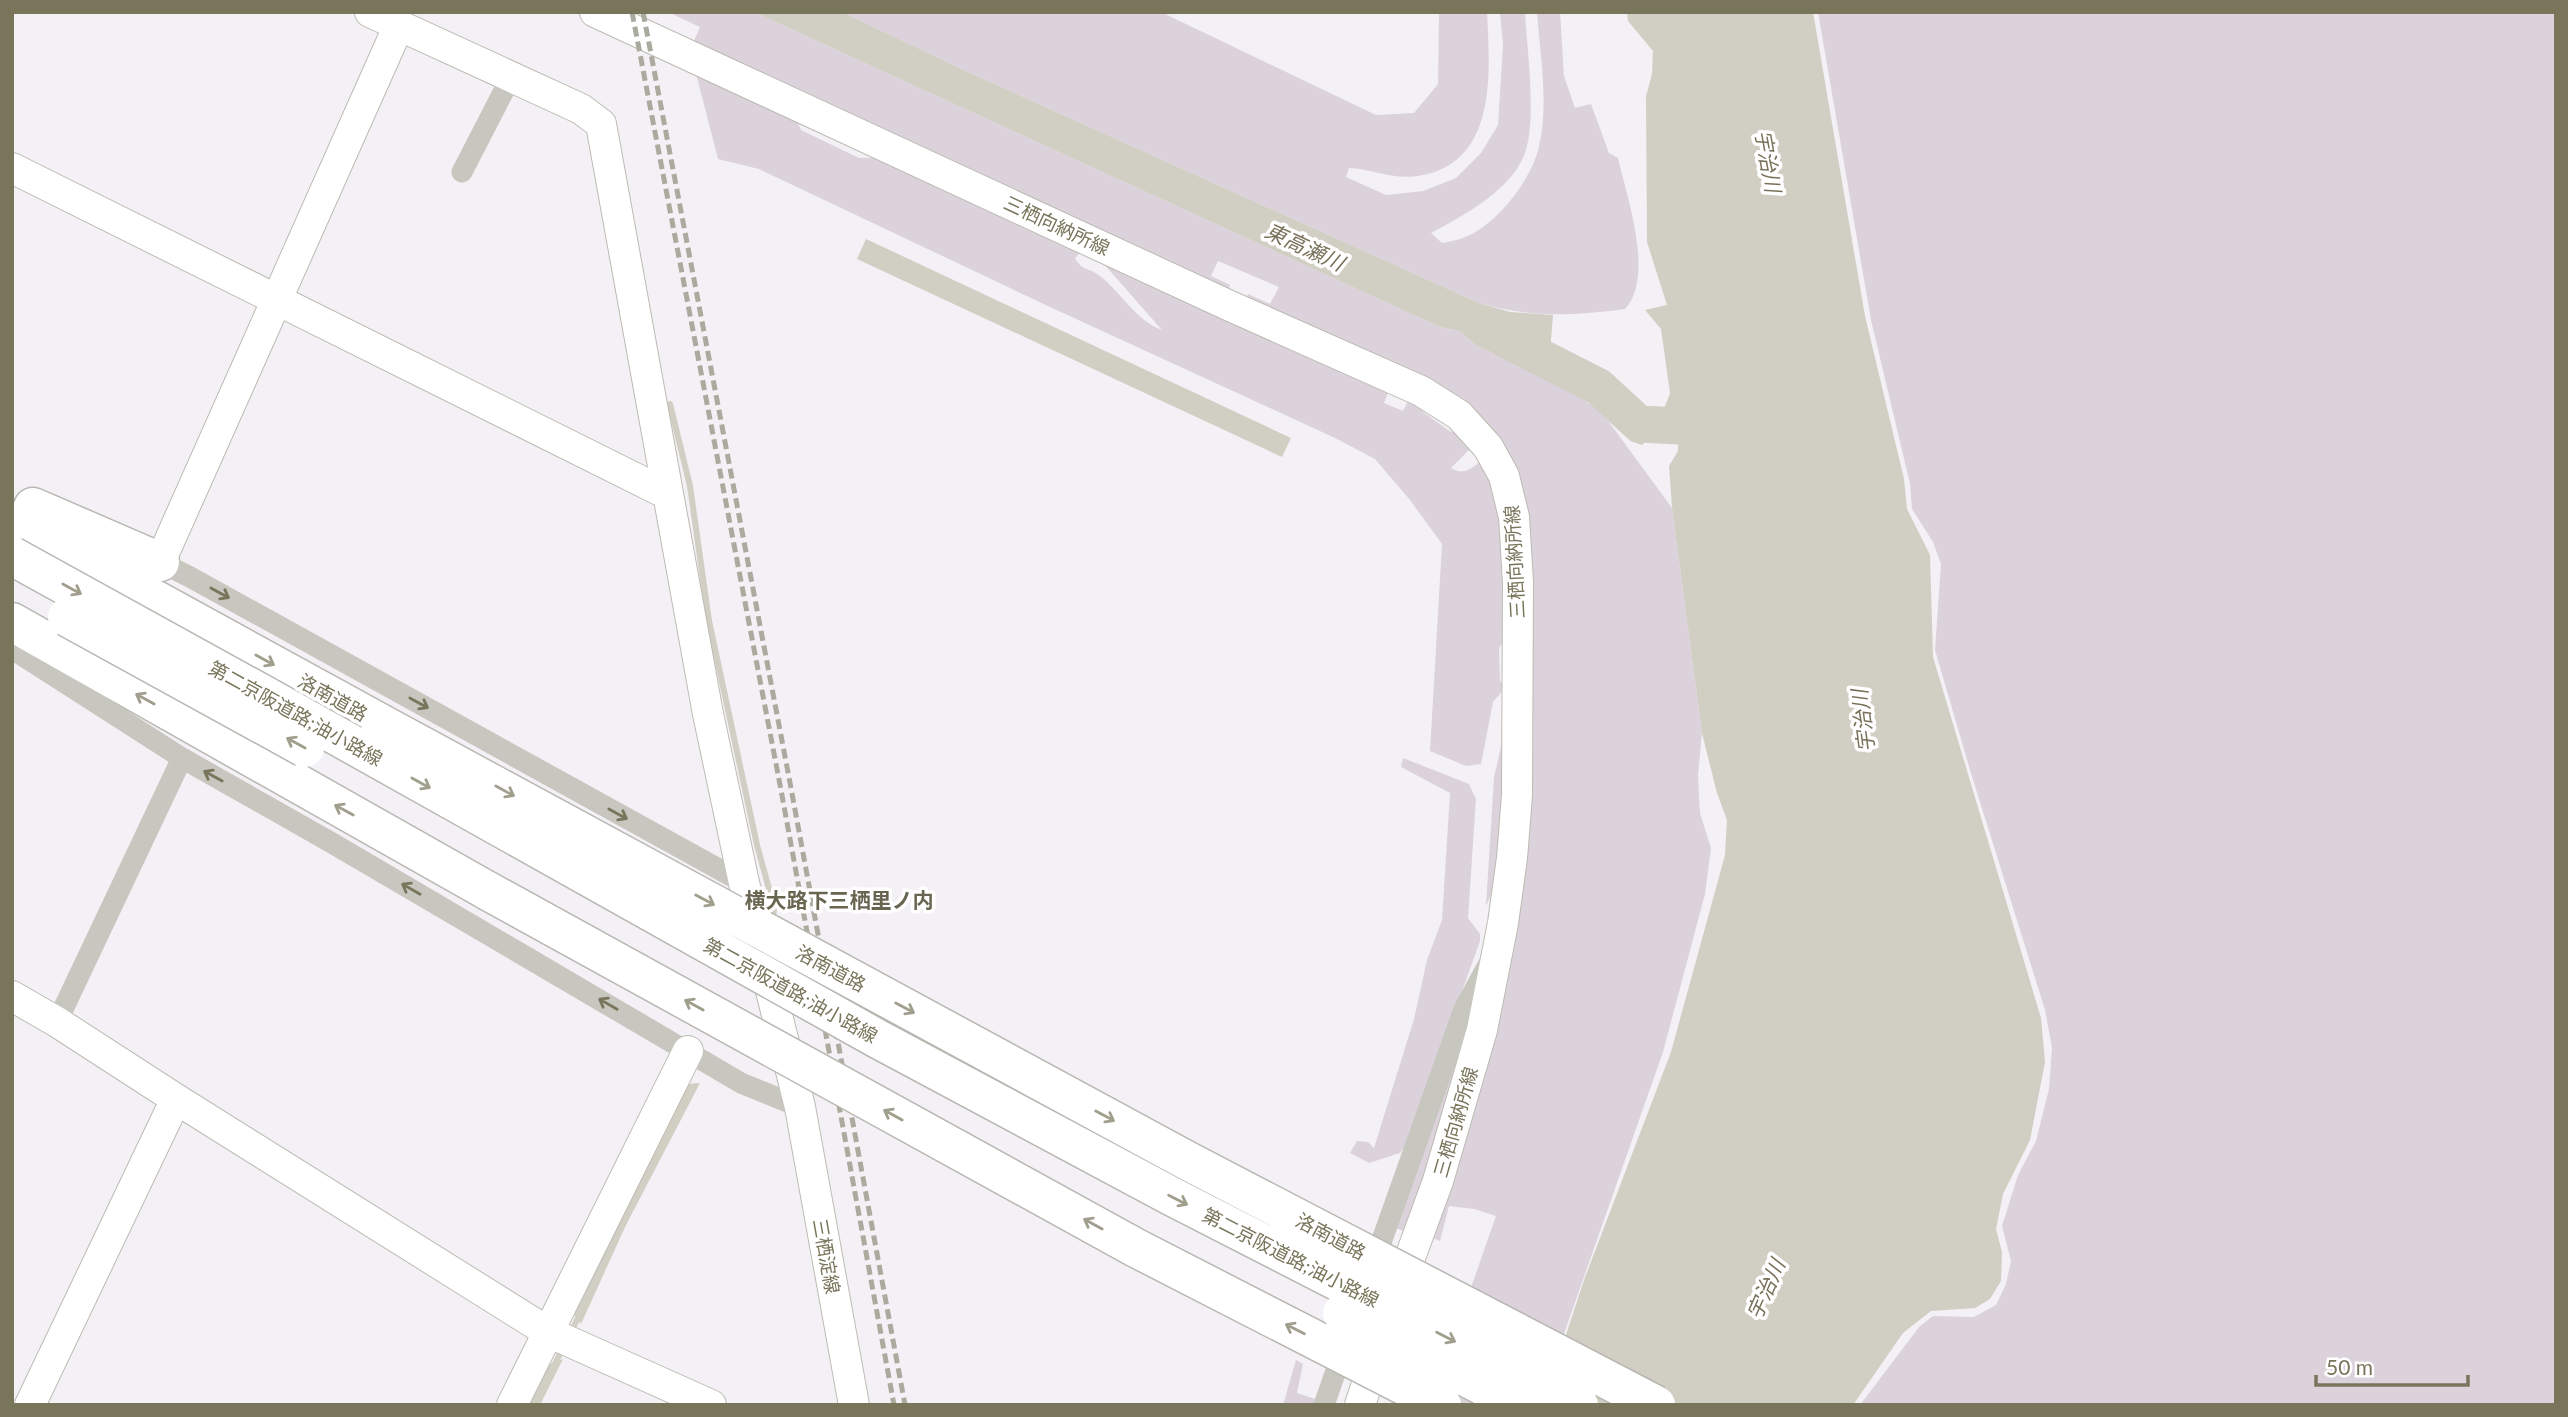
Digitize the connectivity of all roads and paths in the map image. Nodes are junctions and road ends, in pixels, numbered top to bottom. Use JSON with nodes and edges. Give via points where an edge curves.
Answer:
{"nodes":[{"id":1,"x":370,"y":12,"type":"edge"},
{"id":2,"x":595,"y":12,"type":"edge"},
{"id":3,"x":399,"y":25,"type":"junction"},
{"id":4,"x":512,"y":77,"type":"junction"},
{"id":5,"x":12,"y":168,"type":"edge"},
{"id":6,"x":462,"y":172,"type":"dead end"},
{"id":7,"x":276,"y":299,"type":"junction"},
{"id":8,"x":667,"y":494,"type":"junction"},
{"id":9,"x":12,"y":498,"type":"edge"},
{"id":10,"x":12,"y":521,"type":"edge"},
{"id":11,"x":12,"y":556,"type":"edge"},
{"id":12,"x":160,"y":562,"type":"junction"},
{"id":13,"x":12,"y":587,"type":"edge"},
{"id":14,"x":12,"y":622,"type":"edge"},
{"id":15,"x":12,"y":649,"type":"edge"},
{"id":16,"x":182,"y":758,"type":"junction"},
{"id":17,"x":744,"y":883,"type":"junction"},
{"id":18,"x":1499,"y":945,"type":"junction"},
{"id":19,"x":12,"y":996,"type":"edge"},
{"id":20,"x":57,"y":1022,"type":"junction"},
{"id":21,"x":688,"y":1051,"type":"junction"},
{"id":22,"x":176,"y":1099,"type":"junction"},
{"id":23,"x":800,"y":1107,"type":"junction"},
{"id":24,"x":561,"y":1338,"type":"junction"},
{"id":25,"x":30,"y":1405,"type":"edge"},
{"id":26,"x":512,"y":1405,"type":"edge"},
{"id":27,"x":711,"y":1405,"type":"edge"},
{"id":28,"x":854,"y":1405,"type":"edge"},
{"id":29,"x":1324,"y":1405,"type":"edge"},
{"id":30,"x":1360,"y":1405,"type":"edge"},
{"id":31,"x":1443,"y":1405,"type":"edge"},
{"id":32,"x":1520,"y":1405,"type":"edge"},
{"id":33,"x":1579,"y":1405,"type":"edge"},
{"id":34,"x":1656,"y":1405,"type":"edge"}],
"edges":[{"from":1,"to":3,"type":"street"},
{"from":2,"to":18,"type":"street","name":"三栖向納所線","via":[[1421,391],[1469,424],[1488,447],[1511,497],[1518,582],[1517,795]]},
{"from":3,"to":4,"type":"street"},
{"from":3,"to":7,"type":"street"},
{"from":4,"to":6,"type":"street"},
{"from":4,"to":8,"type":"street","name":"三栖淀線","via":[[581,109],[601,124]]},
{"from":5,"to":7,"type":"street"},
{"from":7,"to":8,"type":"street"},
{"from":7,"to":12,"type":"street"},
{"from":8,"to":17,"type":"street","name":"三栖淀線"},
{"from":9,"to":12,"type":"highway"},
{"from":10,"to":34,"type":"highway","name":"洛南道路","one_way":true,"bridge":true,"via":[[1186,1160]]},
{"from":11,"to":33,"type":"highway","name":"第二京阪道路;油小路線","one_way":true,"bridge":true,"via":[[876,1038],[1171,1196]]},
{"from":12,"to":17,"type":"street","one_way":true},
{"from":32,"to":13,"type":"highway","name":"第二京阪道路;油小路線","one_way":true,"bridge":true,"via":[[1162,1219]]},
{"from":31,"to":14,"type":"highway","one_way":true,"bridge":true,"via":[[1124,1241],[488,891]]},
{"from":15,"to":16,"type":"street"},
{"from":16,"to":20,"type":"street"},
{"from":21,"to":16,"type":"street","one_way":true},
{"from":17,"to":23,"type":"street","name":"三栖淀線"},
{"from":18,"to":29,"type":"street","via":[[1464,1009]]},
{"from":18,"to":30,"type":"street","name":"三栖向納所線","via":[[1482,1030],[1438,1181]]},
{"from":19,"to":20,"type":"street"},
{"from":20,"to":22,"type":"street"},
{"from":21,"to":23,"type":"street","via":[[741,1083]]},
{"from":21,"to":24,"type":"street"},
{"from":22,"to":24,"type":"street"},
{"from":22,"to":25,"type":"street"},
{"from":23,"to":28,"type":"street","name":"三栖淀線"},
{"from":24,"to":26,"type":"street"},
{"from":24,"to":27,"type":"street"}]}
